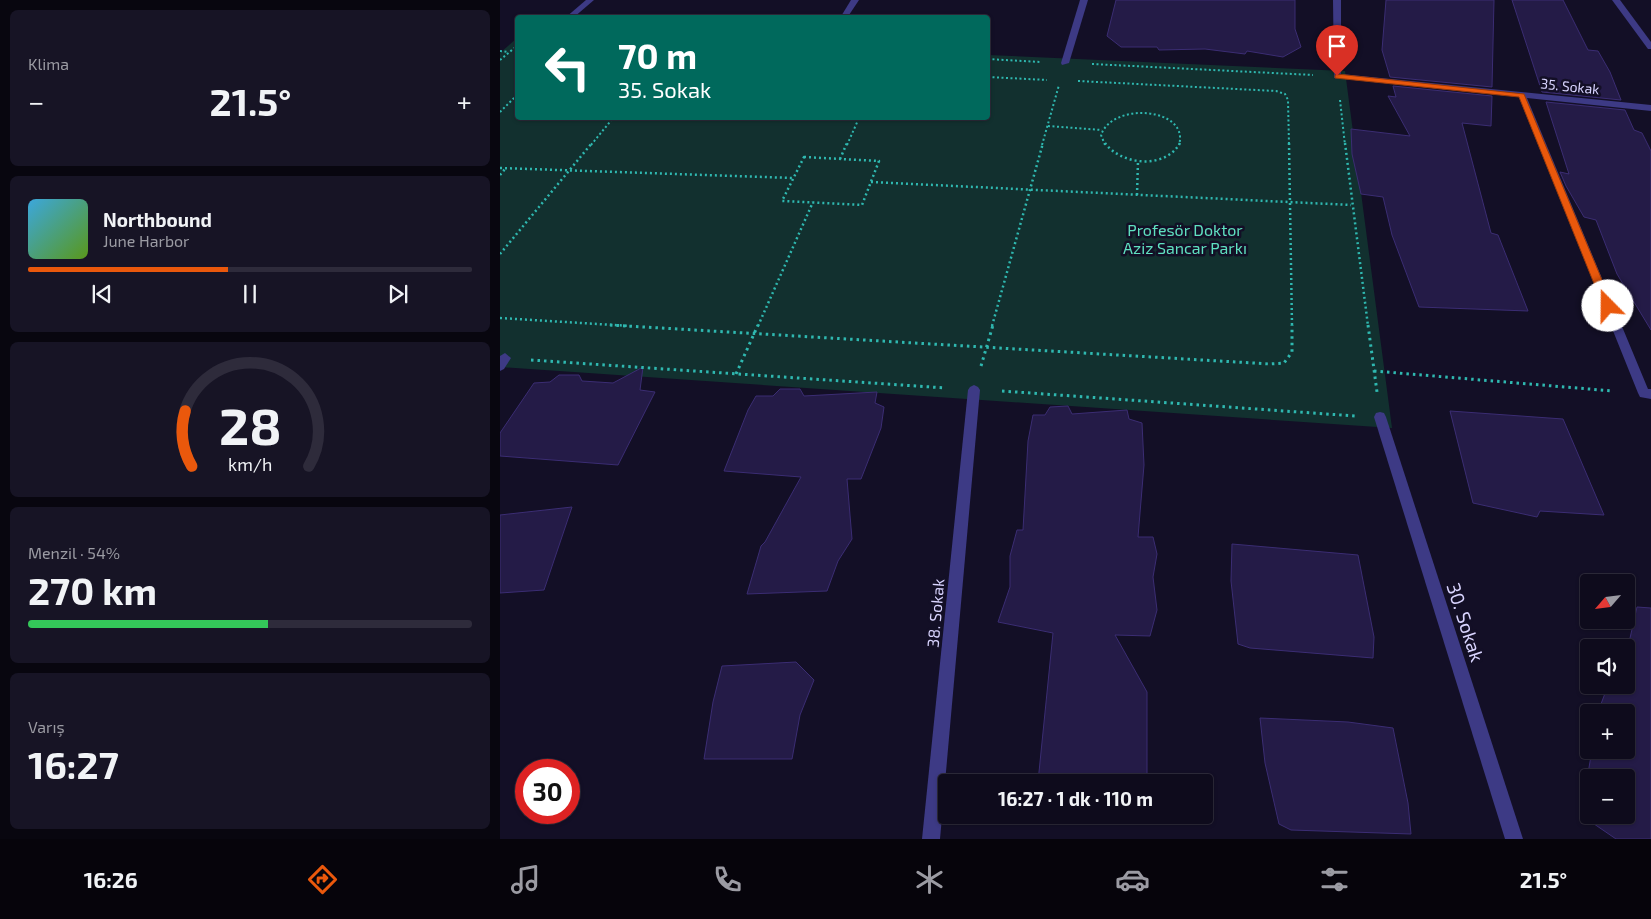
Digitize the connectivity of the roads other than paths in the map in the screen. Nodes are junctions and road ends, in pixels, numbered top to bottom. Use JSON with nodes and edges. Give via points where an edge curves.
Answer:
{"nodes":[{"id":1,"x":590,"y":0,"type":"edge"},
{"id":2,"x":855,"y":0,"type":"edge"},
{"id":3,"x":1084,"y":0,"type":"edge"},
{"id":4,"x":1337,"y":0,"type":"edge"},
{"id":5,"x":1616,"y":0,"type":"edge"},
{"id":6,"x":572,"y":15,"type":"edge"},
{"id":7,"x":845,"y":15,"type":"edge"},
{"id":8,"x":1651,"y":47,"type":"edge"},
{"id":9,"x":1065,"y":63,"type":"road end"},
{"id":10,"x":1522,"y":95,"type":"junction"},
{"id":11,"x":1651,"y":108,"type":"edge"},
{"id":12,"x":974,"y":390,"type":"road end"},
{"id":13,"x":1647,"y":394,"type":"edge"},
{"id":14,"x":1380,"y":417,"type":"road end"},
{"id":15,"x":931,"y":839,"type":"edge"},
{"id":16,"x":1514,"y":839,"type":"edge"}],
"edges":[{"from":1,"to":6,"type":"street"},
{"from":2,"to":7,"type":"street"},
{"from":3,"to":9,"type":"street"},
{"from":4,"to":10,"type":"street","name":"35. Sokak","via":[[1337,76]]},
{"from":5,"to":8,"type":"street"},
{"from":10,"to":11,"type":"street","name":"35. Sokak"},
{"from":10,"to":13,"type":"street"},
{"from":12,"to":15,"type":"street","name":"38. Sokak"},
{"from":14,"to":16,"type":"street","name":"30. Sokak"}]}
